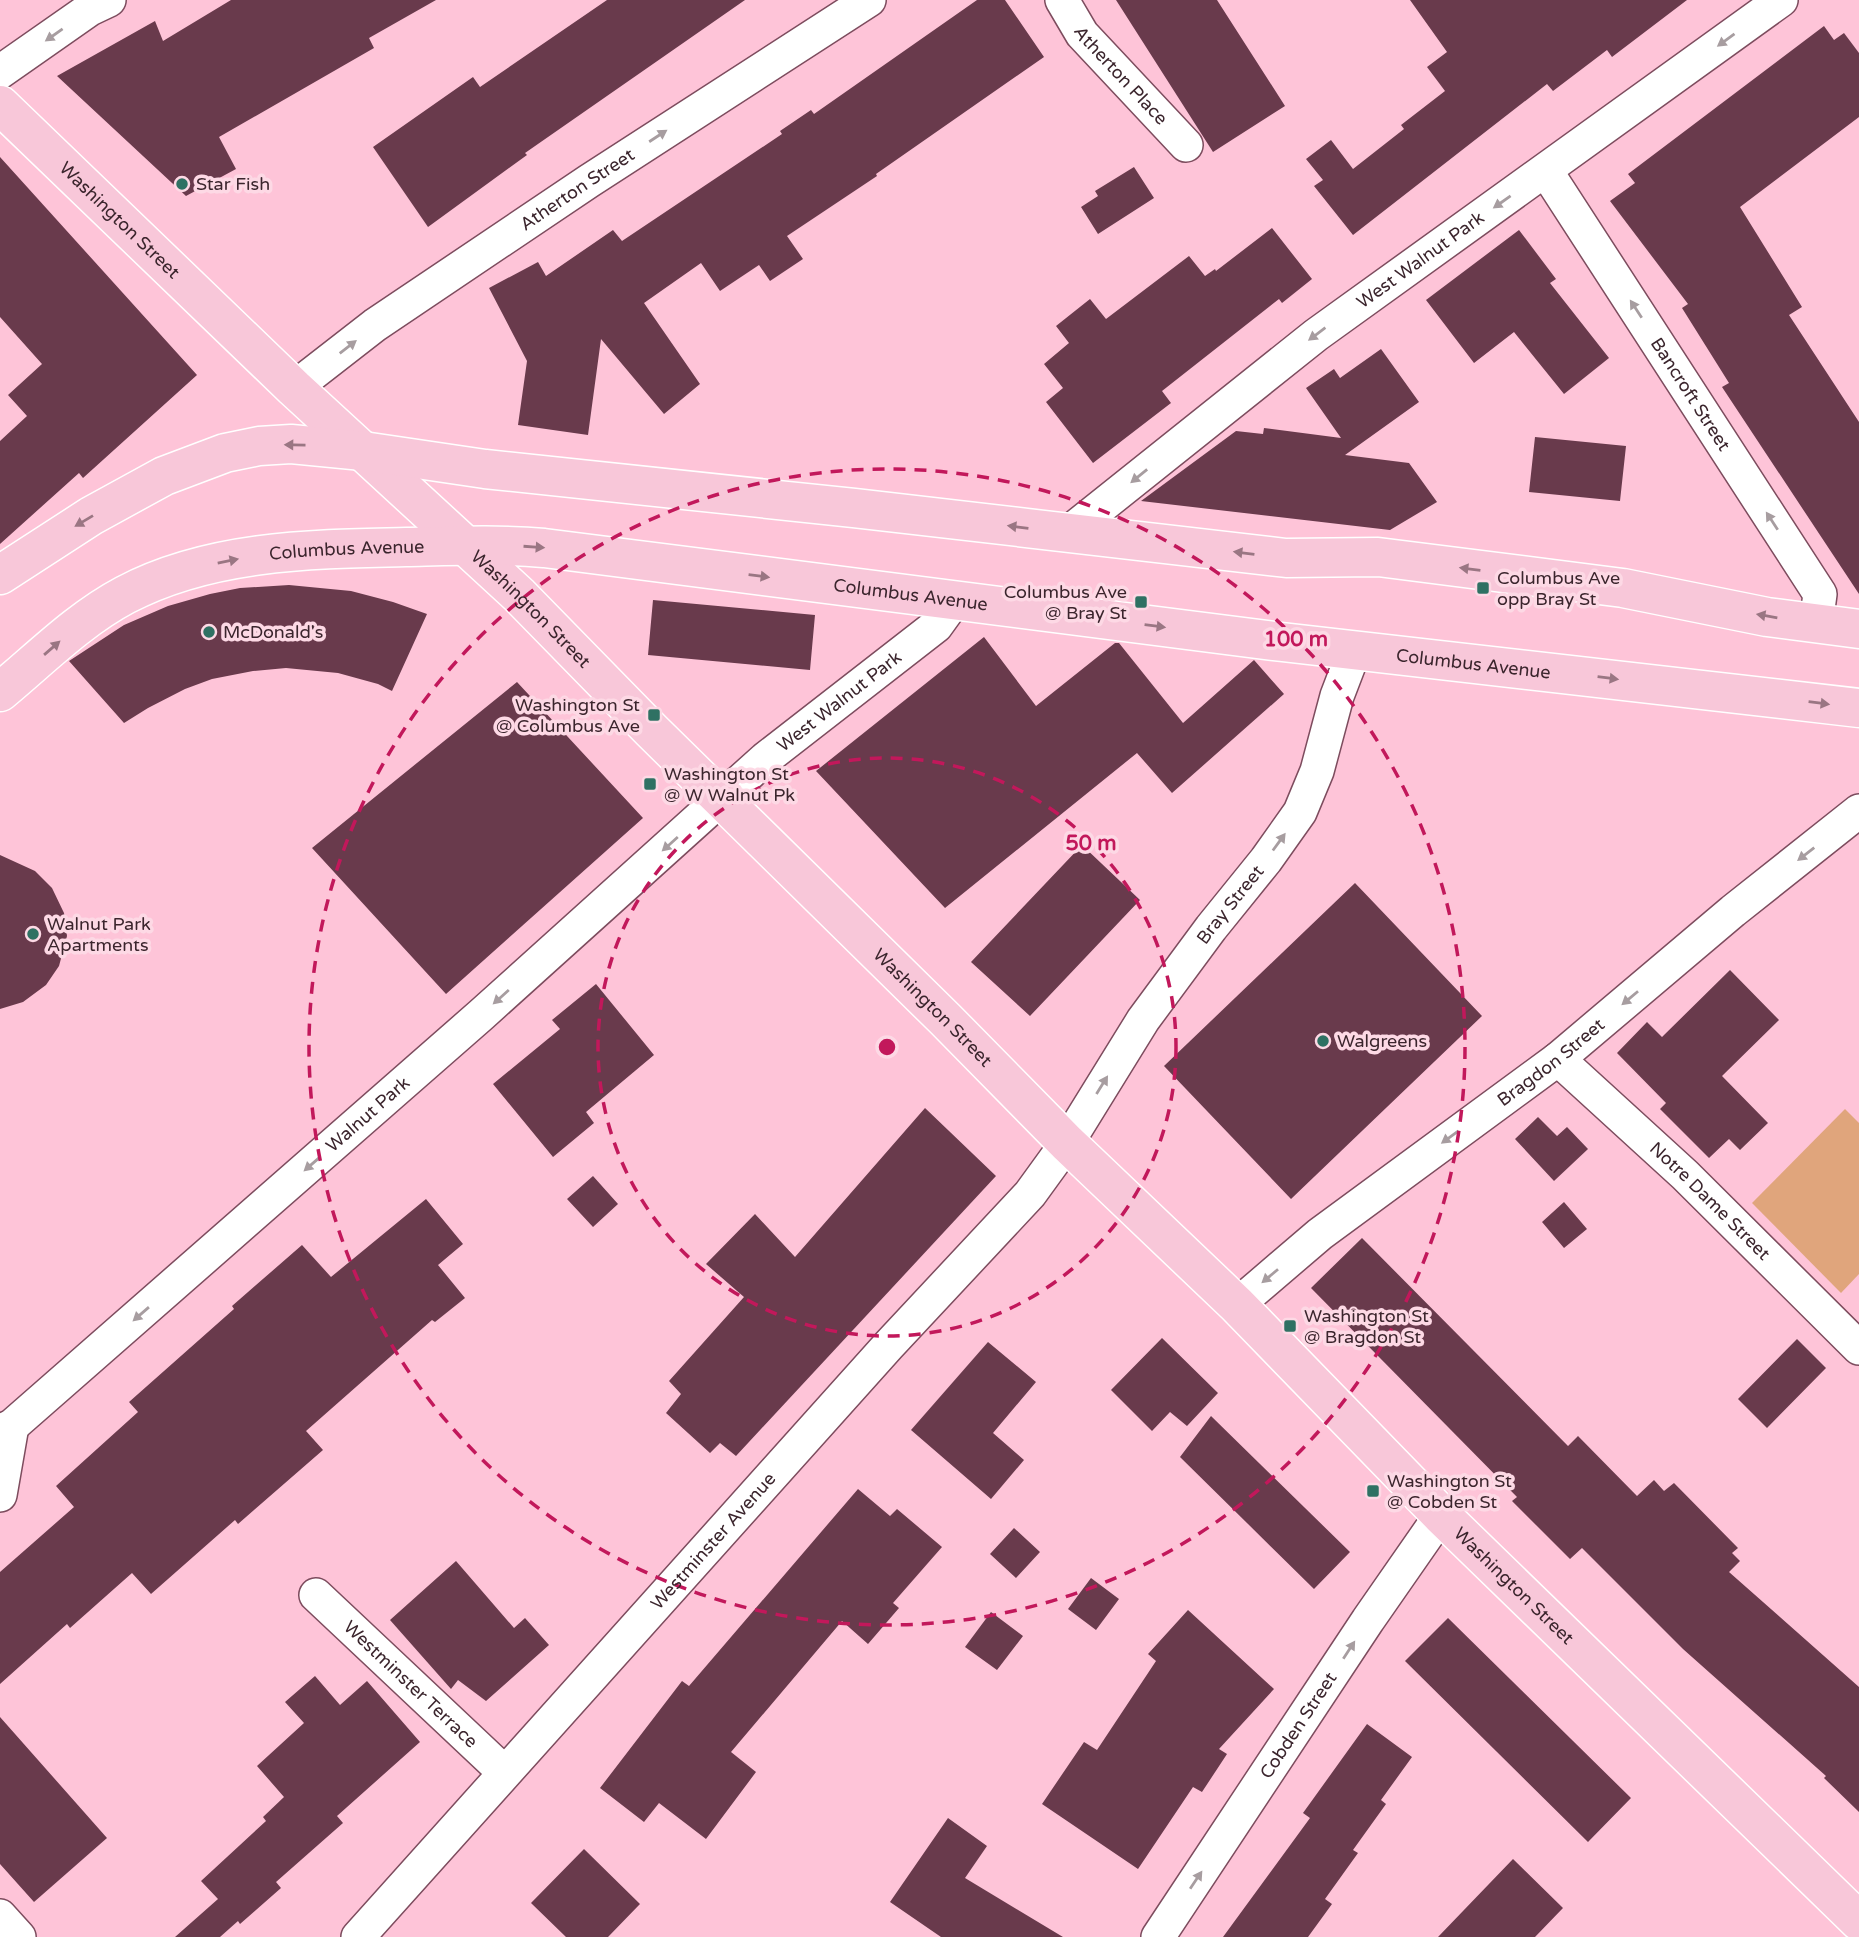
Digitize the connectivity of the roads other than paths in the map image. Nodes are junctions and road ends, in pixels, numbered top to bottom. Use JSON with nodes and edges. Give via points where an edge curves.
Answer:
{"nodes":[{"id":1,"x":109,"y":0,"type":"edge"},
{"id":2,"x":869,"y":0,"type":"edge"},
{"id":3,"x":1062,"y":0,"type":"edge"},
{"id":4,"x":1782,"y":0,"type":"edge"},
{"id":5,"x":0,"y":72,"type":"edge"},
{"id":6,"x":0,"y":104,"type":"edge"},
{"id":7,"x":1186,"y":145,"type":"dead end"},
{"id":8,"x":1546,"y":171,"type":"junction"},
{"id":9,"x":294,"y":388,"type":"junction"},
{"id":10,"x":363,"y":451,"type":"junction"},
{"id":11,"x":1068,"y":533,"type":"junction"},
{"id":12,"x":465,"y":546,"type":"junction"},
{"id":13,"x":0,"y":575,"type":"edge"},
{"id":14,"x":954,"y":601,"type":"junction"},
{"id":15,"x":1816,"y":624,"type":"junction"},
{"id":16,"x":1859,"y":629,"type":"edge"},
{"id":17,"x":1355,"y":649,"type":"junction"},
{"id":18,"x":0,"y":692,"type":"edge"},
{"id":19,"x":1859,"y":708,"type":"edge"},
{"id":20,"x":720,"y":798,"type":"junction"},
{"id":21,"x":1859,"y":811,"type":"edge"},
{"id":22,"x":1558,"y":1059,"type":"junction"},
{"id":23,"x":1067,"y":1143,"type":"junction"},
{"id":24,"x":1237,"y":1305,"type":"junction"},
{"id":25,"x":1859,"y":1348,"type":"edge"},
{"id":26,"x":6,"y":1429,"type":"edge"},
{"id":27,"x":0,"y":1495,"type":"edge"},
{"id":28,"x":1441,"y":1516,"type":"junction"},
{"id":29,"x":317,"y":1595,"type":"dead end"},
{"id":30,"x":504,"y":1772,"type":"junction"},
{"id":31,"x":0,"y":1916,"type":"edge"},
{"id":32,"x":1859,"y":1921,"type":"edge"},
{"id":33,"x":19,"y":1937,"type":"edge"},
{"id":34,"x":358,"y":1937,"type":"edge"},
{"id":35,"x":1158,"y":1937,"type":"edge"}],
"edges":[{"from":1,"to":5,"type":"street","one_way":true},
{"from":9,"to":2,"type":"street","name":"Atherton Street","one_way":true,"via":[[375,326],[589,181]]},
{"from":3,"to":7,"type":"street","name":"Atherton Place","via":[[1082,34]]},
{"from":4,"to":8,"type":"street","name":"West Walnut Park","one_way":true},
{"from":6,"to":9,"type":"main road","name":"Washington Street"},
{"from":8,"to":11,"type":"street","name":"West Walnut Park","one_way":true,"via":[[1316,334]]},
{"from":15,"to":8,"type":"street","name":"Bancroft Street","one_way":true,"via":[[1820,594]]},
{"from":9,"to":10,"type":"main road","name":"Washington Street"},
{"from":11,"to":10,"type":"main road","one_way":true,"via":[[485,469]]},
{"from":10,"to":12,"type":"main road","name":"Washington Street"},
{"from":10,"to":13,"type":"main road","one_way":true,"via":[[291,444],[249,447],[210,457],[111,505]]},
{"from":15,"to":11,"type":"main road","one_way":true,"via":[[1623,588],[1378,557],[1286,558]]},
{"from":12,"to":14,"type":"main road","name":"Columbus Avenue","one_way":true,"via":[[544,548]]},
{"from":18,"to":12,"type":"main road","name":"Columbus Avenue","one_way":true,"via":[[89,617],[129,593],[178,573],[275,554]]},
{"from":12,"to":20,"type":"main road","name":"Washington Street"},
{"from":14,"to":17,"type":"main road","name":"Columbus Avenue","one_way":true},
{"from":14,"to":20,"type":"street","name":"West Walnut Park","via":[[936,626]]},
{"from":15,"to":16,"type":"main road"},
{"from":17,"to":19,"type":"main road","name":"Columbus Avenue","one_way":true},
{"from":23,"to":17,"type":"street","name":"Bray Street","one_way":true,"via":[[1143,1020],[1300,813]]},
{"from":20,"to":23,"type":"main road","name":"Washington Street"},
{"from":20,"to":26,"type":"street","name":"Walnut Park","one_way":true,"via":[[481,1015]]},
{"from":21,"to":22,"type":"street","name":"Bragdon Street","one_way":true},
{"from":22,"to":24,"type":"street","name":"Bragdon Street","one_way":true,"via":[[1320,1234]]},
{"from":22,"to":25,"type":"street","name":"Notre Dame Street","via":[[1685,1175]]},
{"from":23,"to":24,"type":"main road","name":"Washington Street"},
{"from":23,"to":30,"type":"street","name":"Westminster Avenue","via":[[1030,1194]]},
{"from":24,"to":28,"type":"main road","name":"Washington Street"},
{"from":26,"to":27,"type":"street","name":"Walnut Park"},
{"from":28,"to":32,"type":"main road","name":"Washington Street"},
{"from":35,"to":28,"type":"street","name":"Cobden Street","one_way":true},
{"from":29,"to":30,"type":"street","name":"Westminster Terrace"},
{"from":30,"to":34,"type":"street","name":"Westminster Avenue"},
{"from":31,"to":33,"type":"street"}]}
